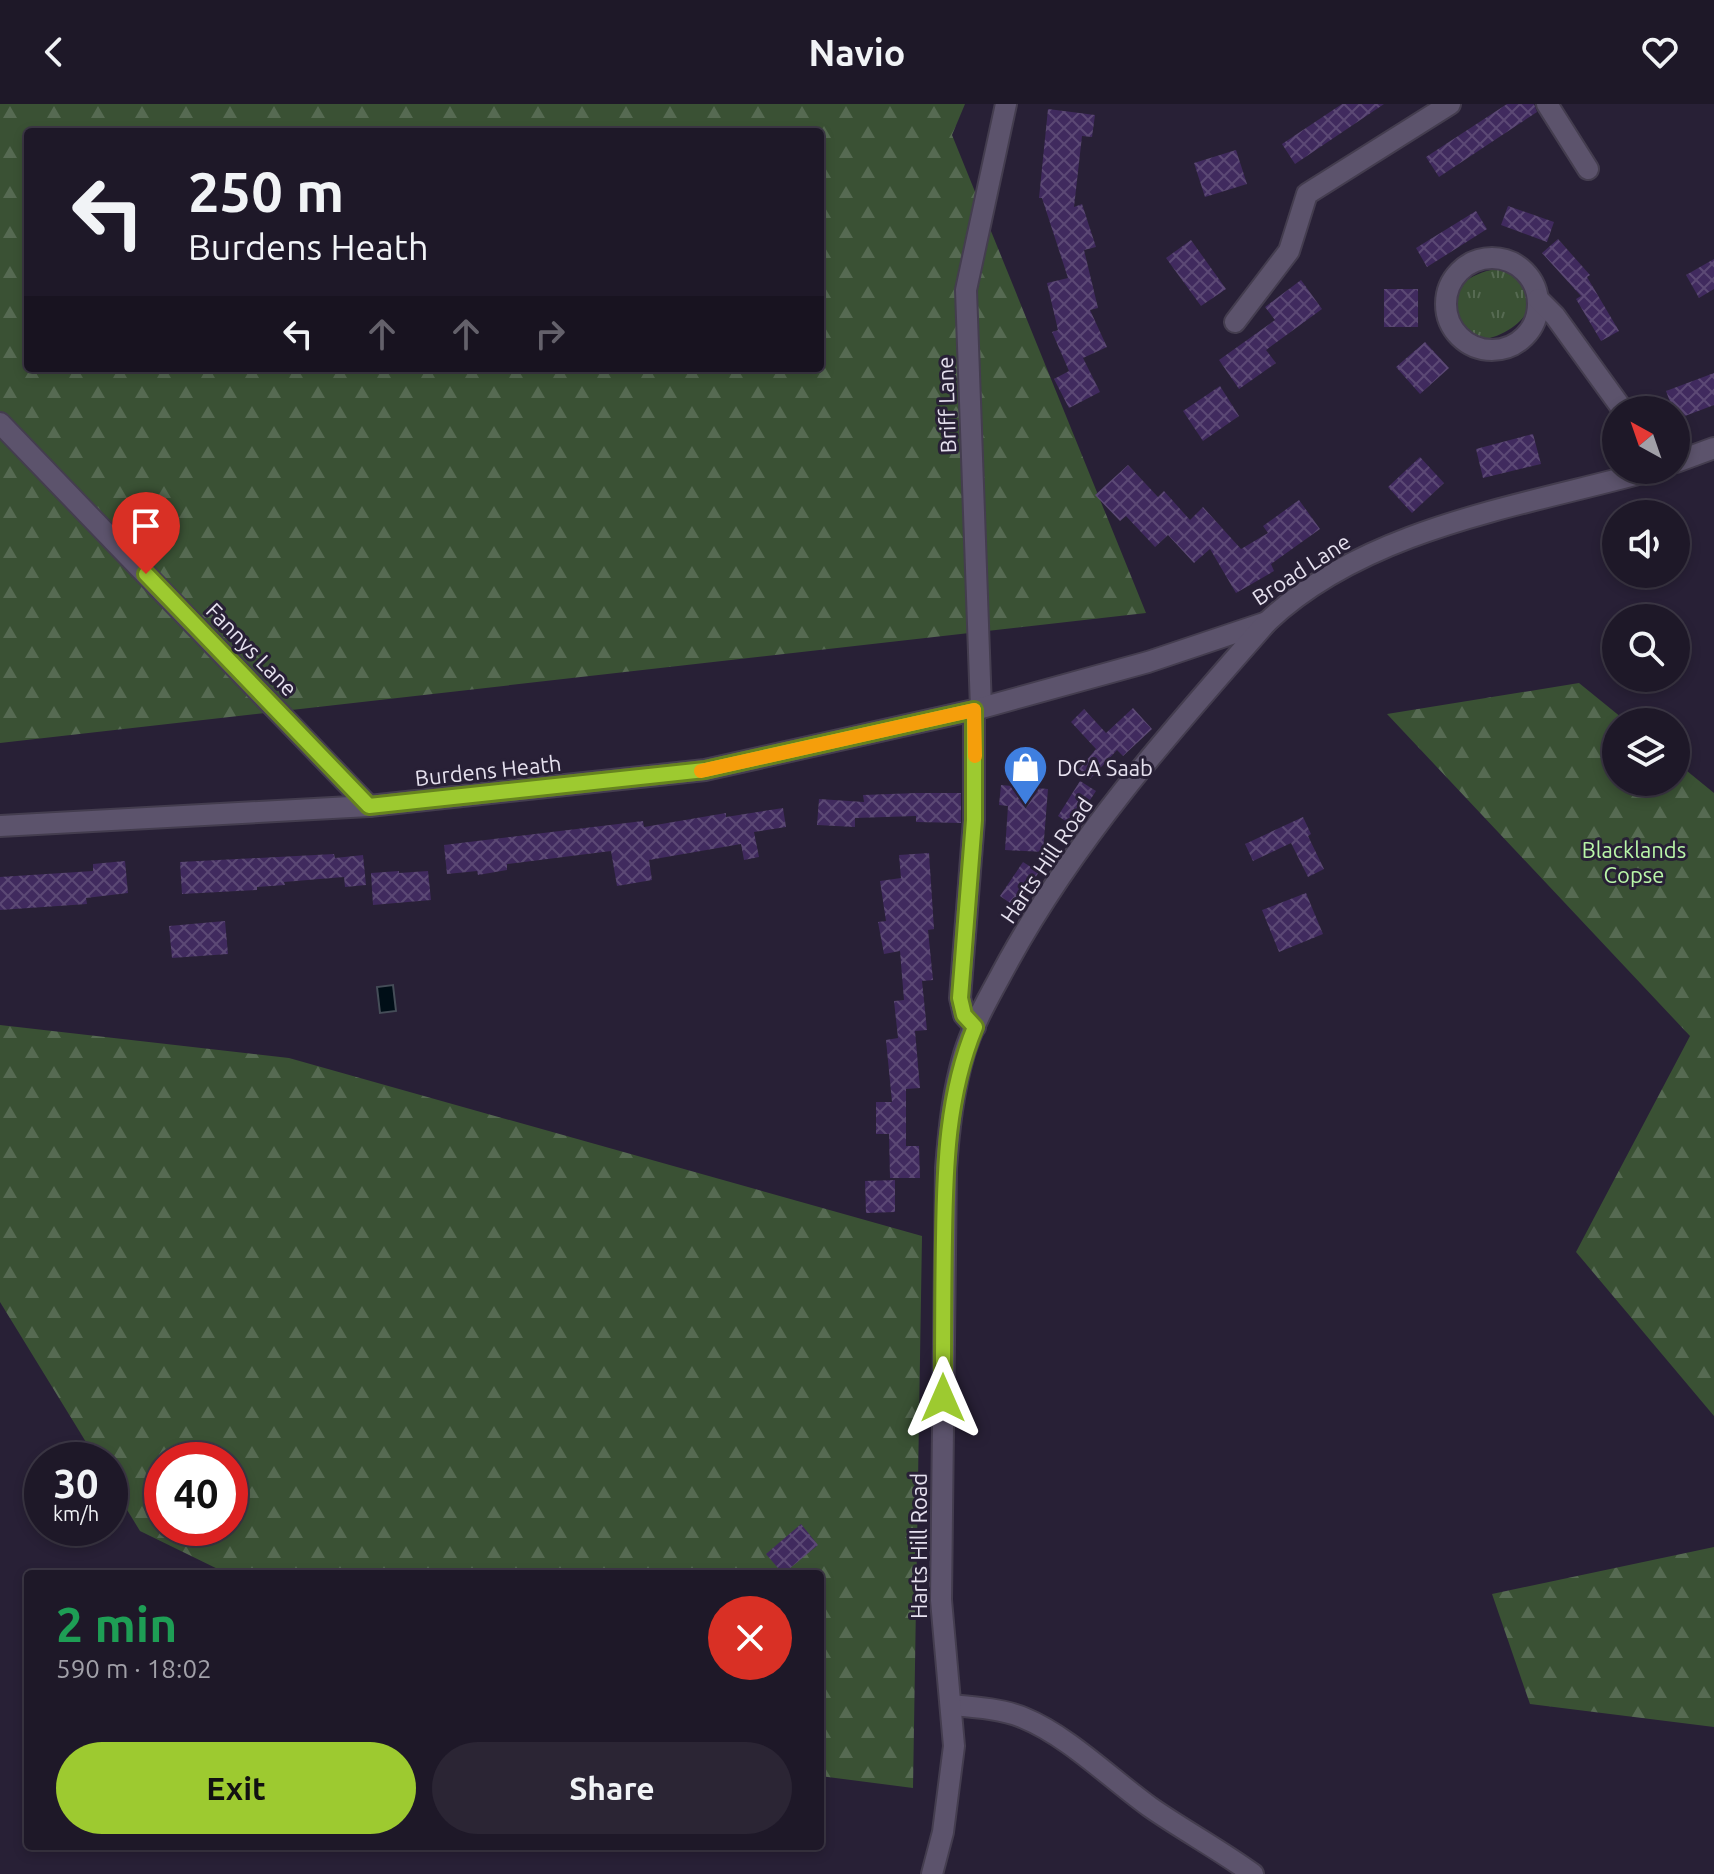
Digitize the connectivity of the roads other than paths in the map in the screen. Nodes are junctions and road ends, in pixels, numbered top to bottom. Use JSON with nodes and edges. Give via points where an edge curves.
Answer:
{"nodes":[{"id":1,"x":1006,"y":104,"type":"edge"},
{"id":2,"x":1450,"y":104,"type":"edge"},
{"id":3,"x":1547,"y":104,"type":"edge"},
{"id":4,"x":1588,"y":169,"type":"dead end"},
{"id":5,"x":1538,"y":299,"type":"junction"},
{"id":6,"x":1235,"y":322,"type":"dead end"},
{"id":7,"x":1613,"y":396,"type":"edge"},
{"id":8,"x":0,"y":423,"type":"edge"},
{"id":9,"x":1714,"y":448,"type":"edge"},
{"id":10,"x":1690,"y":457,"type":"edge"},
{"id":11,"x":1602,"y":484,"type":"edge"},
{"id":12,"x":1267,"y":622,"type":"junction"},
{"id":13,"x":978,"y":709,"type":"junction"},
{"id":14,"x":369,"y":806,"type":"junction"},
{"id":15,"x":0,"y":826,"type":"edge"},
{"id":16,"x":975,"y":1027,"type":"junction"},
{"id":17,"x":951,"y":1705,"type":"junction"},
{"id":18,"x":932,"y":1874,"type":"edge"},
{"id":19,"x":1253,"y":1874,"type":"edge"}],
"edges":[{"from":1,"to":13,"type":"street","name":"Briff Lane","via":[[966,290]]},
{"from":2,"to":6,"type":"street","via":[[1307,194],[1289,251]]},
{"from":3,"to":4,"type":"street"},
{"from":5,"to":5,"type":"street","via":[[1526,273],[1514,264],[1487,258],[1461,271],[1447,296],[1447,311],[1461,338],[1490,350],[1506,348],[1531,329]]},
{"from":5,"to":7,"type":"street"},
{"from":8,"to":14,"type":"street","name":"Fannys Lane"},
{"from":9,"to":10,"type":"street"},
{"from":11,"to":12,"type":"street","name":"Broad Lane","via":[[1437,528],[1381,549],[1318,582]]},
{"from":12,"to":13,"type":"street","name":"Broad Lane"},
{"from":12,"to":16,"type":"street","name":"Harts Hill Road","via":[[1097,822],[1021,939]]},
{"from":13,"to":14,"type":"street","name":"Burdens Heath","via":[[705,770]]},
{"from":13,"to":16,"type":"street","name":"Harts Hill Road","via":[[960,998],[964,1015]]},
{"from":14,"to":15,"type":"street","name":"Burdens Heath"},
{"from":16,"to":17,"type":"street","name":"Harts Hill Road","via":[[953,1101],[946,1168],[941,1600]]},
{"from":17,"to":18,"type":"street","name":"Harts Hill Road","via":[[952,1773]]},
{"from":17,"to":19,"type":"street","via":[[1023,1717]]}]}
